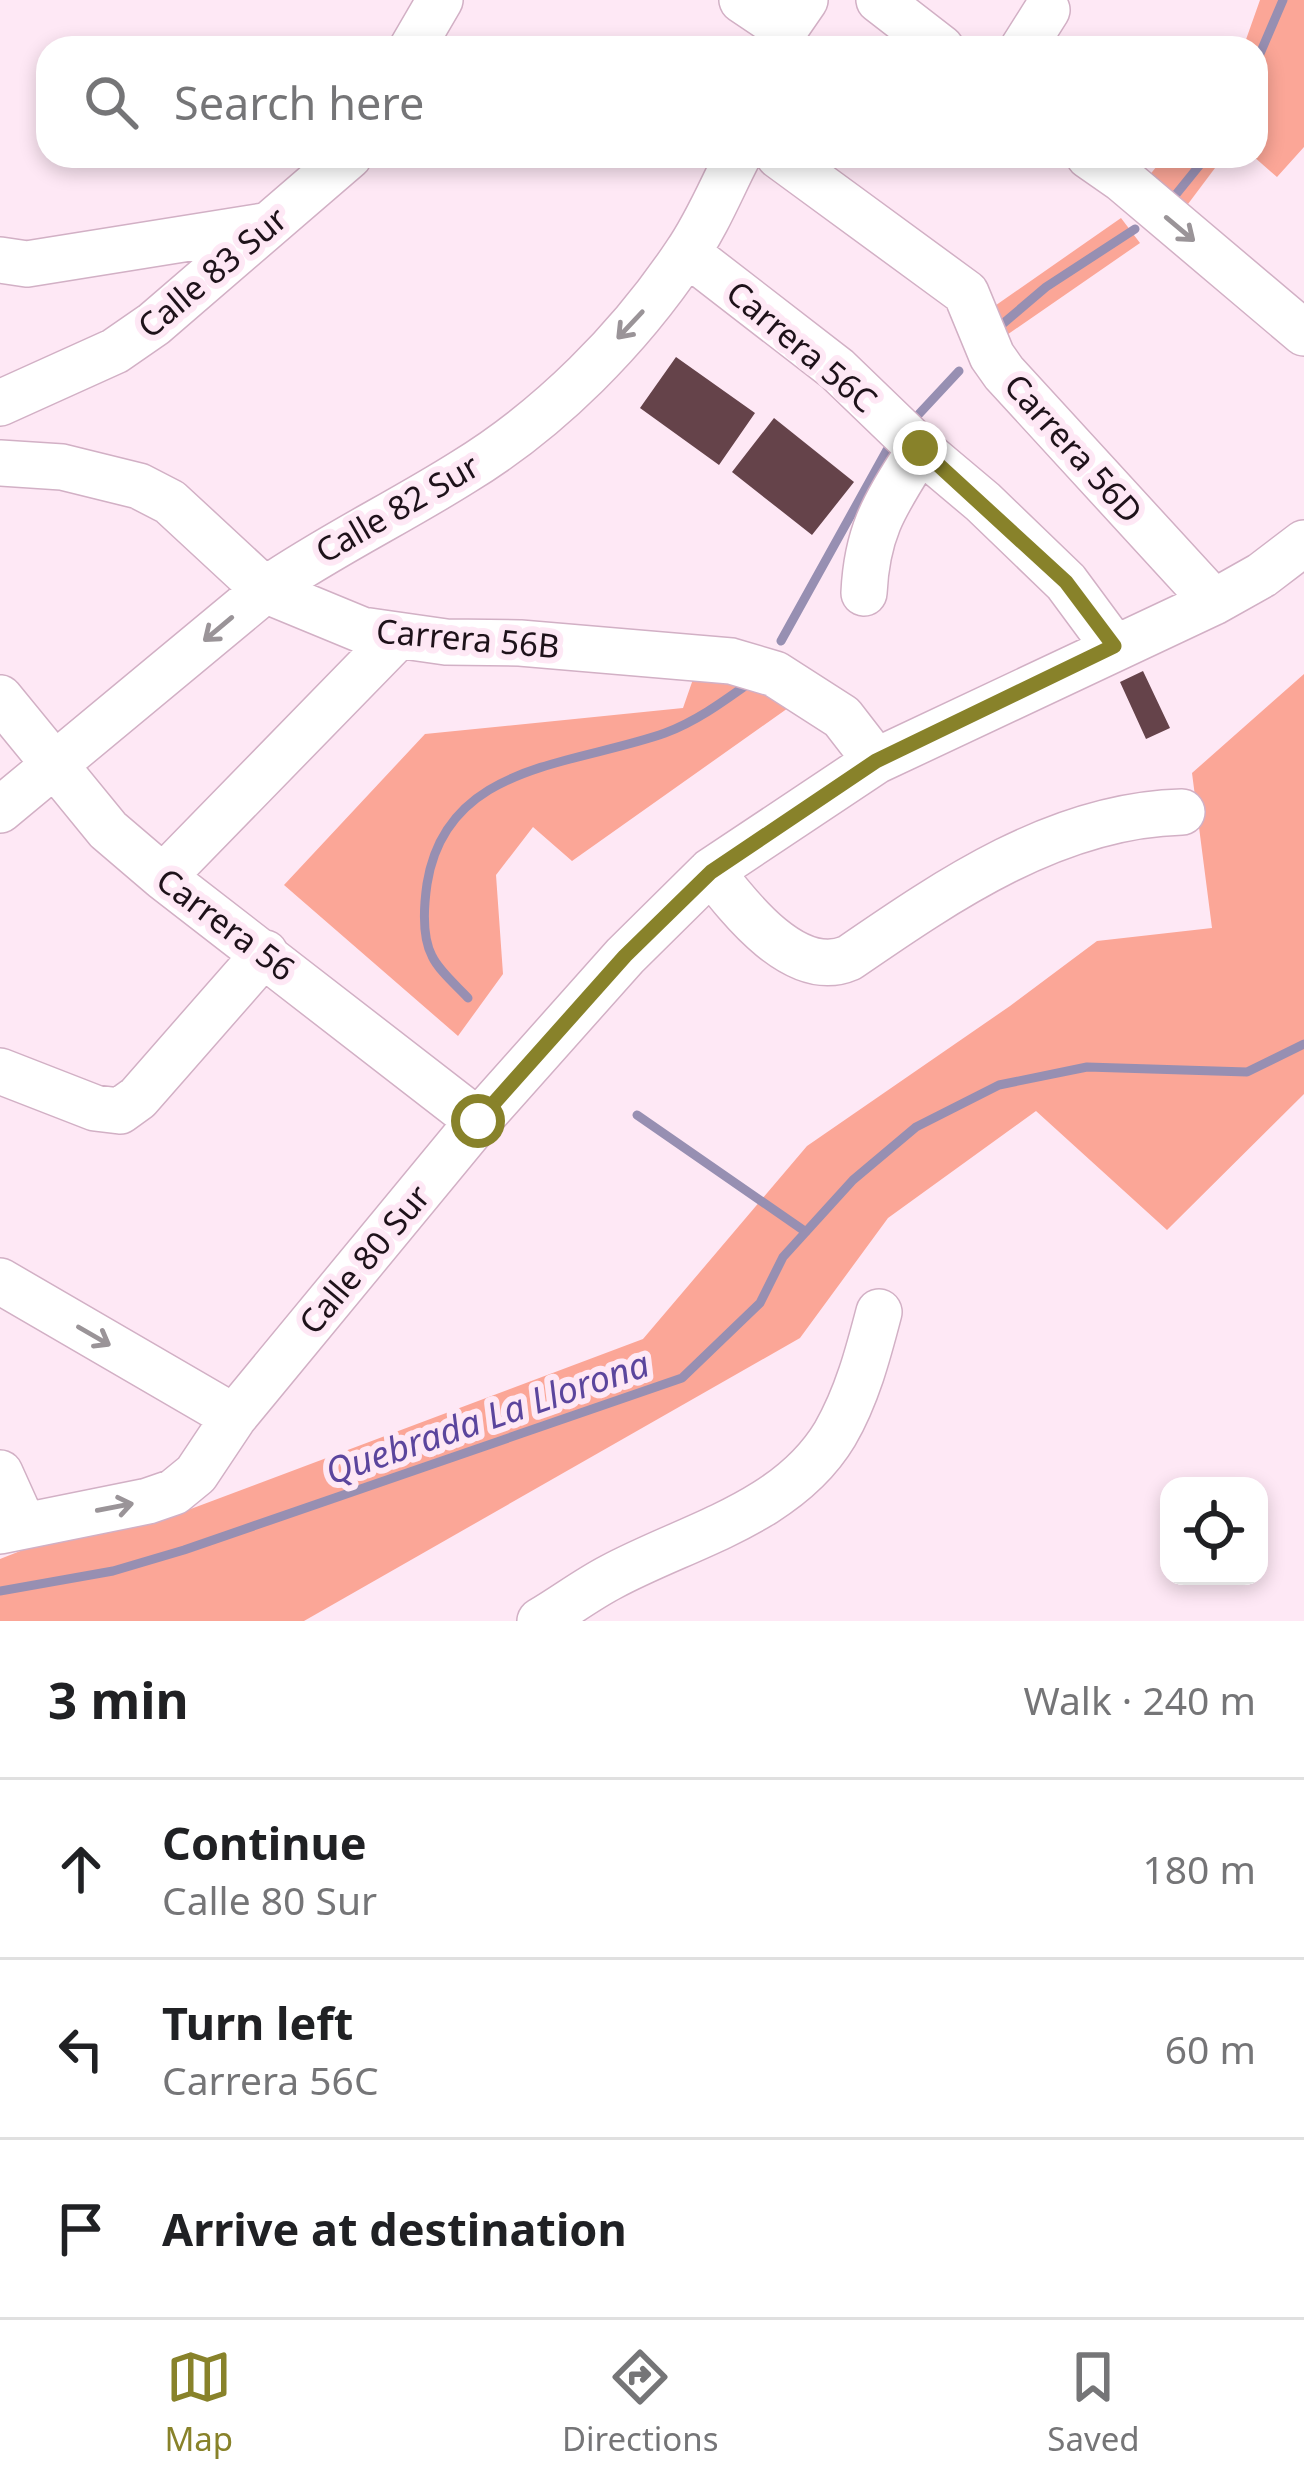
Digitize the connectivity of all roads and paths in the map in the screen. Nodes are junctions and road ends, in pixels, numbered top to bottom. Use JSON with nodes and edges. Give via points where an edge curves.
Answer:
{"nodes":[{"id":1,"x":440,"y":0,"type":"edge"},
{"id":2,"x":742,"y":0,"type":"edge"},
{"id":3,"x":879,"y":0,"type":"edge"},
{"id":4,"x":789,"y":26,"type":"edge"},
{"id":5,"x":419,"y":36,"type":"edge"},
{"id":6,"x":926,"y":36,"type":"edge"},
{"id":7,"x":335,"y":168,"type":"edge"},
{"id":8,"x":732,"y":168,"type":"edge"},
{"id":9,"x":795,"y":168,"type":"edge"},
{"id":10,"x":1106,"y":168,"type":"edge"},
{"id":11,"x":266,"y":226,"type":"junction"},
{"id":12,"x":688,"y":253,"type":"junction"},
{"id":13,"x":0,"y":260,"type":"edge"},
{"id":14,"x":1304,"y":333,"type":"edge"},
{"id":15,"x":0,"y":404,"type":"edge"},
{"id":16,"x":920,"y":448,"type":"junction"},
{"id":17,"x":0,"y":463,"type":"edge"},
{"id":18,"x":1304,"y":543,"type":"edge"},
{"id":19,"x":265,"y":590,"type":"junction"},
{"id":20,"x":864,"y":592,"type":"dead end"},
{"id":21,"x":1214,"y":602,"type":"junction"},
{"id":22,"x":398,"y":636,"type":"junction"},
{"id":23,"x":1114,"y":646,"type":"junction"},
{"id":24,"x":0,"y":698,"type":"edge"},
{"id":25,"x":876,"y":761,"type":"junction"},
{"id":26,"x":53,"y":766,"type":"junction"},
{"id":27,"x":0,"y":810,"type":"edge"},
{"id":28,"x":1182,"y":812,"type":"dead end"},
{"id":29,"x":711,"y":872,"type":"junction"},
{"id":30,"x":163,"y":877,"type":"junction"},
{"id":31,"x":265,"y":953,"type":"junction"},
{"id":32,"x":0,"y":1071,"type":"edge"},
{"id":33,"x":478,"y":1121,"type":"junction"},
{"id":34,"x":0,"y":1281,"type":"edge"},
{"id":35,"x":879,"y":1312,"type":"dead end"},
{"id":36,"x":234,"y":1417,"type":"junction"},
{"id":37,"x":0,"y":1473,"type":"edge"},
{"id":38,"x":11,"y":1527,"type":"edge"},
{"id":39,"x":540,"y":1621,"type":"edge"}],
"edges":[{"from":1,"to":5,"type":"street"},
{"from":2,"to":4,"type":"street"},
{"from":3,"to":6,"type":"street"},
{"from":7,"to":11,"type":"street","name":"Calle 83 Sur"},
{"from":8,"to":12,"type":"street","name":"Calle 82 Sur"},
{"from":9,"to":21,"type":"street","name":"Carrera 56D","via":[[965,292],[1004,373]]},
{"from":10,"to":14,"type":"street","one_way":true},
{"from":11,"to":13,"type":"street","via":[[27,264]]},
{"from":11,"to":15,"type":"street","name":"Calle 83 Sur","via":[[115,351]]},
{"from":12,"to":16,"type":"street","name":"Carrera 56C","via":[[837,369]]},
{"from":12,"to":19,"type":"street","name":"Calle 82 Sur","one_way":true,"via":[[646,308],[518,434]]},
{"from":16,"to":20,"type":"street","via":[[881,510],[866,550]]},
{"from":16,"to":23,"type":"street","name":"Carrera 56C","via":[[1066,582]]},
{"from":17,"to":19,"type":"street","name":"Carrera 56B","via":[[62,467],[139,486],[170,502]]},
{"from":18,"to":21,"type":"street","name":"Calle 80 Sur"},
{"from":19,"to":22,"type":"street","name":"Carrera 56B"},
{"from":19,"to":26,"type":"street","name":"Calle 82 Sur","one_way":true},
{"from":21,"to":23,"type":"street","name":"Calle 80 Sur"},
{"from":22,"to":25,"type":"street","name":"Carrera 56B","via":[[731,661],[775,674],[842,717]]},
{"from":22,"to":30,"type":"street"},
{"from":23,"to":25,"type":"street","name":"Calle 80 Sur"},
{"from":24,"to":26,"type":"street","name":"Carrera 56"},
{"from":25,"to":29,"type":"street","name":"Calle 80 Sur"},
{"from":26,"to":27,"type":"street","name":"Calle 82 Sur"},
{"from":26,"to":30,"type":"street","name":"Carrera 56"},
{"from":28,"to":29,"type":"street","via":[[1091,826],[989,868],[829,964],[793,954]]},
{"from":29,"to":33,"type":"street","name":"Calle 80 Sur"},
{"from":30,"to":31,"type":"street","name":"Carrera 56"},
{"from":31,"to":32,"type":"street","via":[[119,1111]]},
{"from":31,"to":33,"type":"street","name":"Carrera 56"},
{"from":33,"to":36,"type":"street","name":"Calle 80 Sur"},
{"from":34,"to":36,"type":"street","one_way":true},
{"from":35,"to":39,"type":"street","via":[[853,1396],[807,1467],[770,1499]]},
{"from":38,"to":36,"type":"street","name":"Calle 80 Sur","one_way":true,"via":[[174,1492]]},
{"from":37,"to":38,"type":"street"}]}
